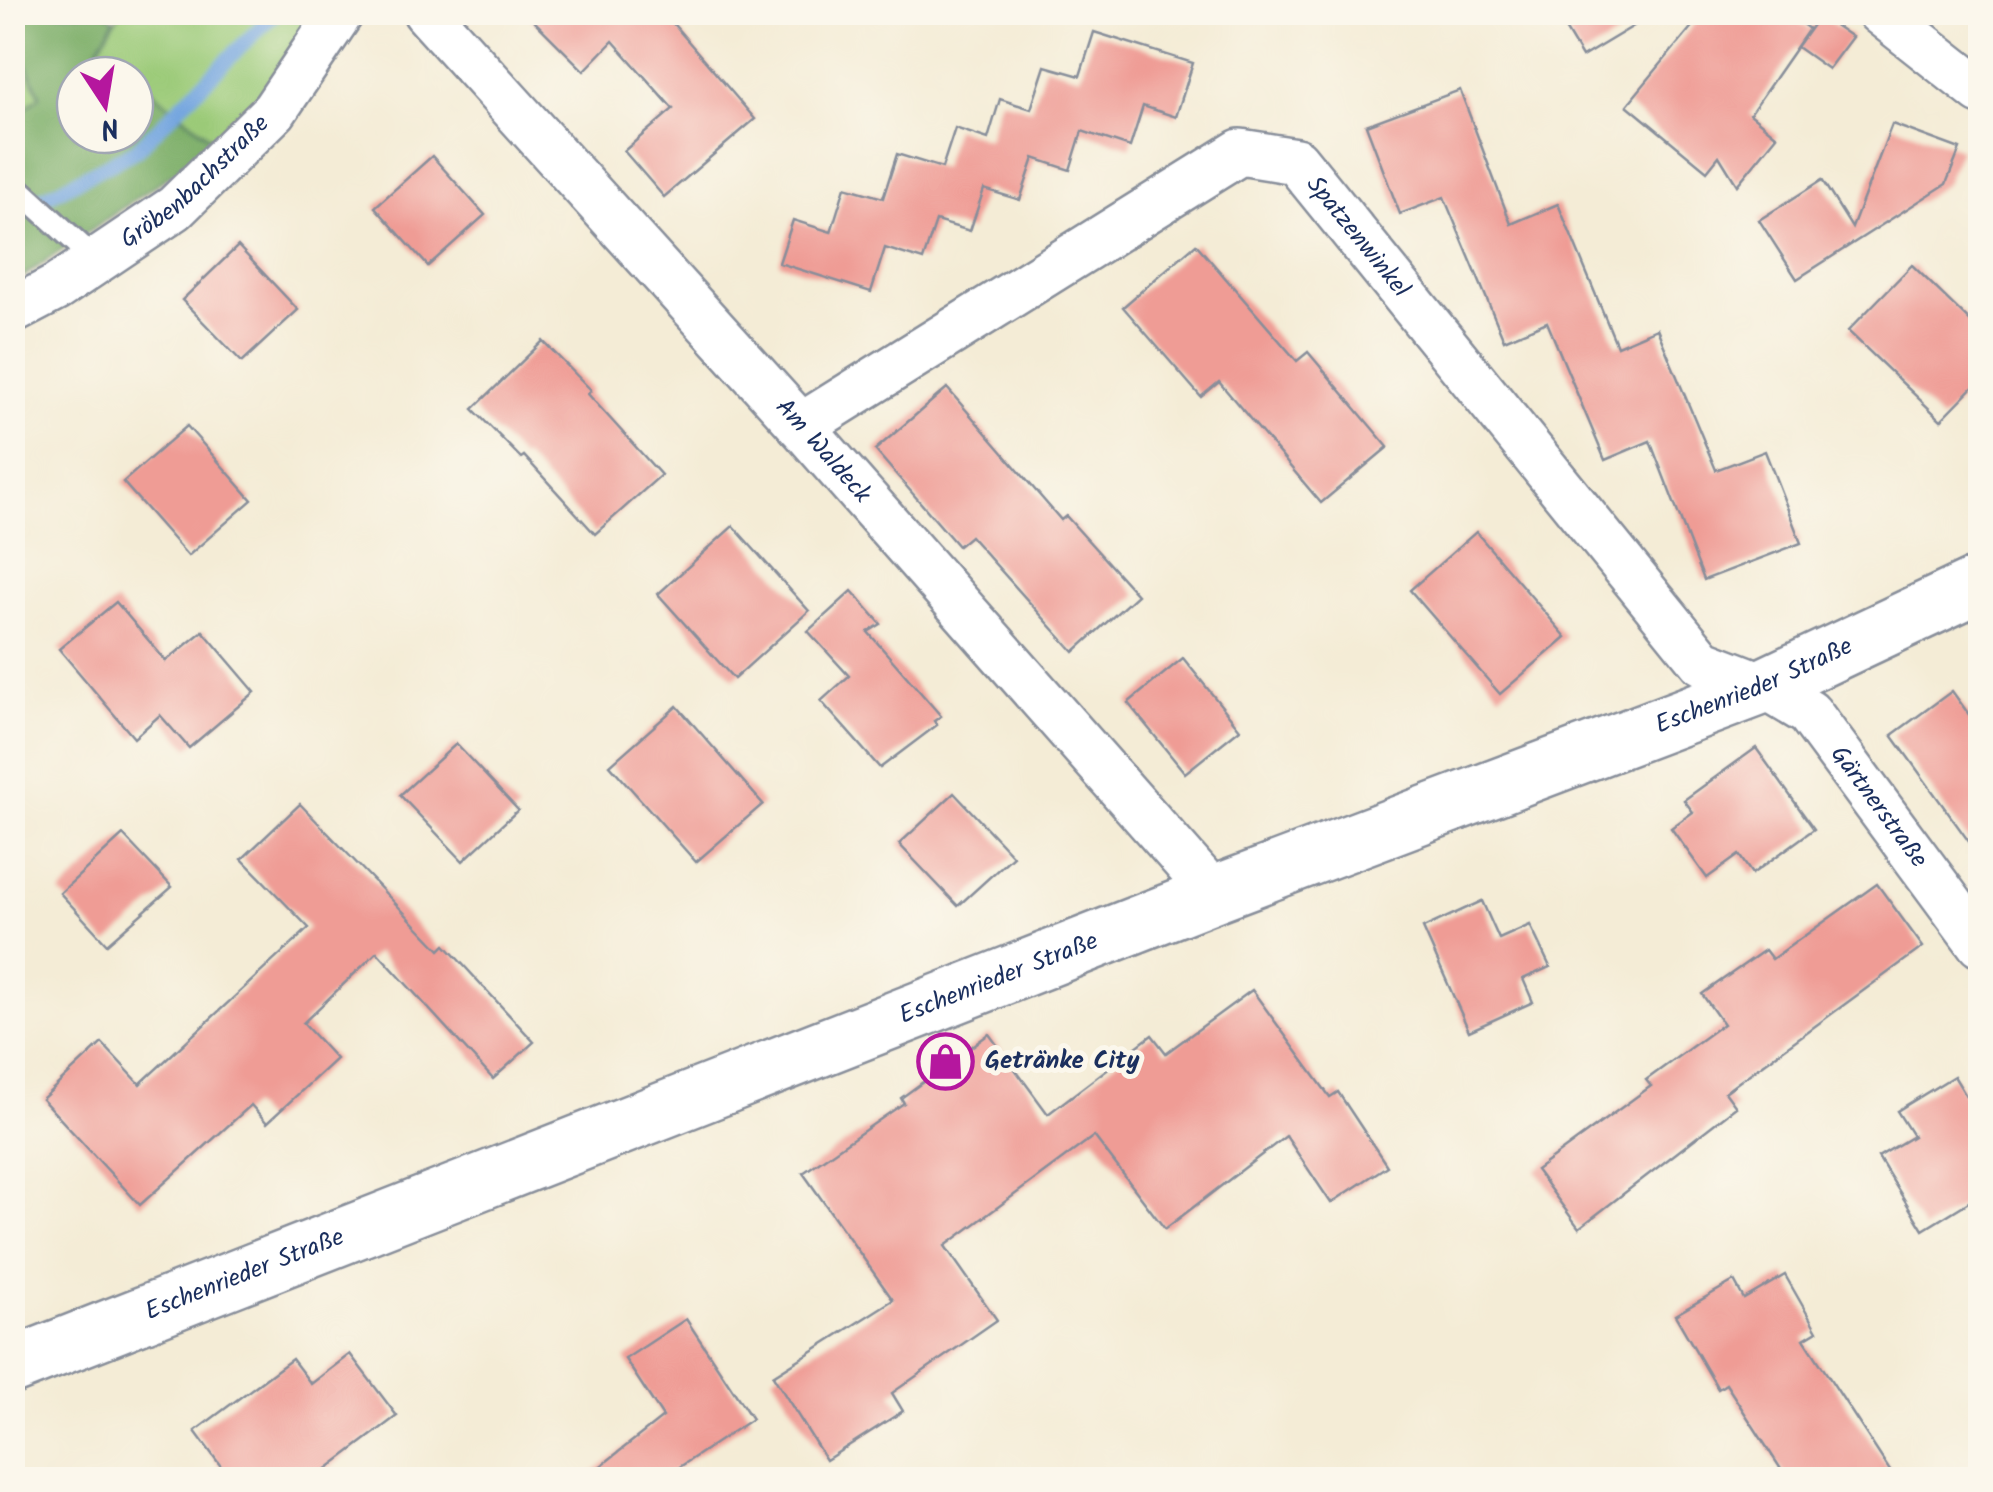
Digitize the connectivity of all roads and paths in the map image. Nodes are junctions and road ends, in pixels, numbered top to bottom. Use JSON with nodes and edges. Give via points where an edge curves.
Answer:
{"nodes":[{"id":1,"x":340,"y":12,"type":"edge"},
{"id":2,"x":426,"y":12,"type":"edge"},
{"id":3,"x":1880,"y":12,"type":"edge"},
{"id":4,"x":1980,"y":91,"type":"edge"},
{"id":5,"x":12,"y":183,"type":"edge"},
{"id":6,"x":97,"y":261,"type":"junction"},
{"id":7,"x":12,"y":310,"type":"edge"},
{"id":8,"x":801,"y":426,"type":"junction"},
{"id":9,"x":1980,"y":584,"type":"edge"},
{"id":10,"x":1764,"y":686,"type":"junction"},
{"id":11,"x":1214,"y":894,"type":"junction"},
{"id":12,"x":1980,"y":944,"type":"edge"},
{"id":13,"x":12,"y":1366,"type":"edge"}],
"edges":[{"from":1,"to":6,"type":"street","name":"Gröbenbachstraße","via":[[274,111],[175,208]]},
{"from":2,"to":8,"type":"street","name":"Am Waldeck"},
{"from":3,"to":4,"type":"street"},
{"from":5,"to":6,"type":"lane"},
{"from":6,"to":7,"type":"street","name":"Gröbenbachstraße"},
{"from":8,"to":10,"type":"street","name":"Spatzenwinkel","via":[[1240,152],[1296,161],[1702,662]]},
{"from":8,"to":11,"type":"street","name":"Am Waldeck"},
{"from":9,"to":10,"type":"street","name":"Eschenrieder Straße"},
{"from":10,"to":11,"type":"street","name":"Eschenrieder Straße"},
{"from":10,"to":12,"type":"street","name":"Gärtnerstraße","via":[[1808,714]]},
{"from":11,"to":13,"type":"street","name":"Eschenrieder Straße"}]}
